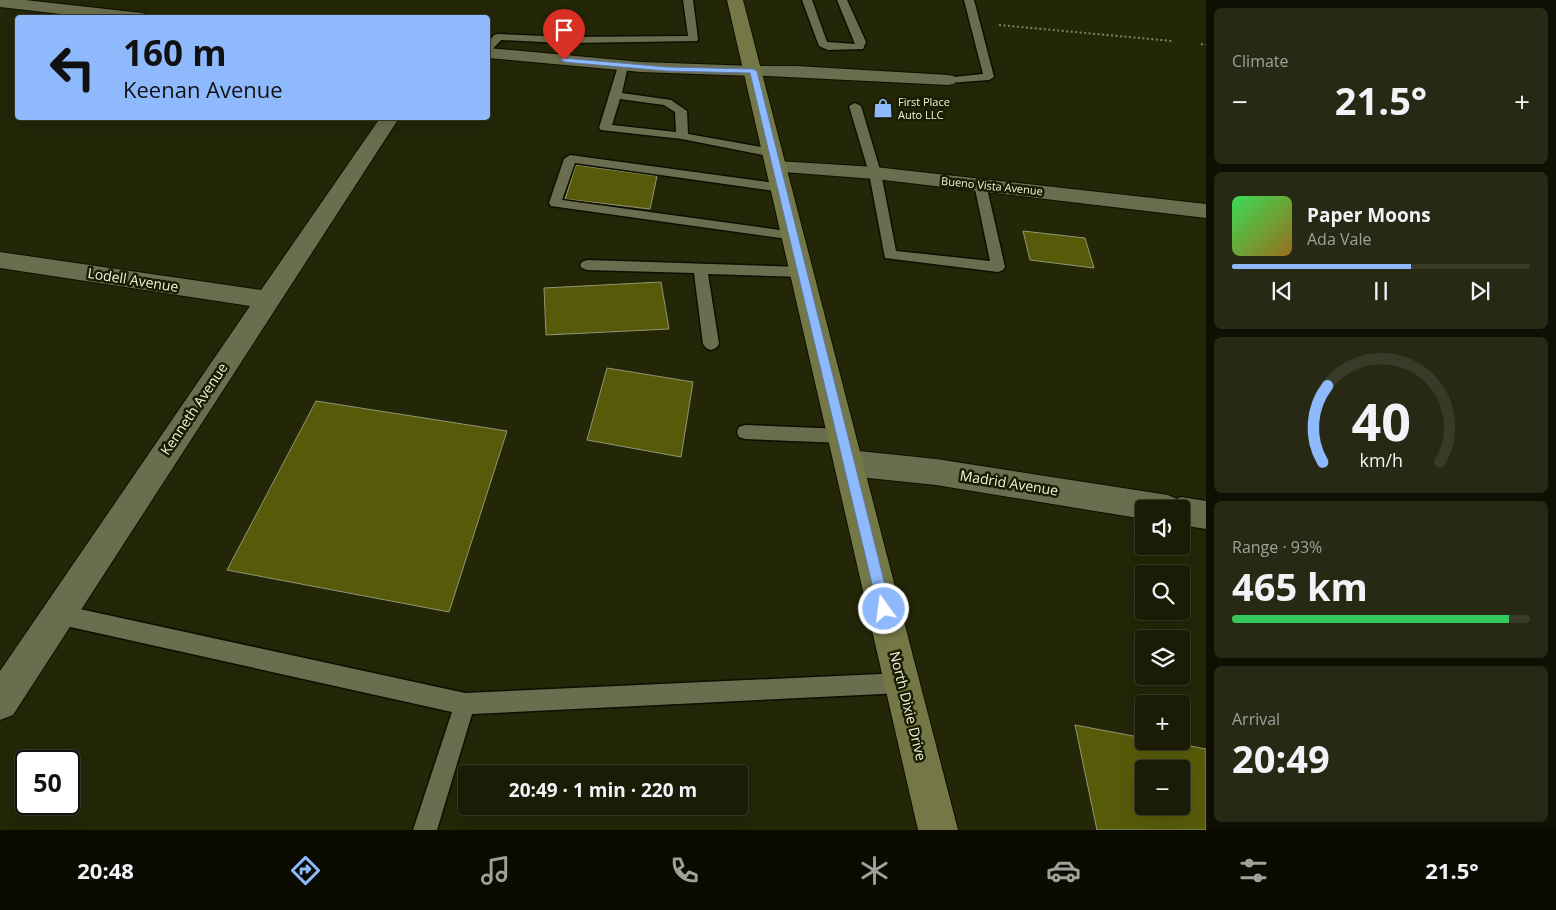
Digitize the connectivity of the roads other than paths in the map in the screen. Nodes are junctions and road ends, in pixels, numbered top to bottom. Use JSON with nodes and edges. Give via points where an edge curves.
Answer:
{"nodes":[{"id":1,"x":688,"y":0,"type":"edge"},
{"id":2,"x":735,"y":0,"type":"edge"},
{"id":3,"x":807,"y":0,"type":"edge"},
{"id":4,"x":842,"y":0,"type":"edge"},
{"id":5,"x":969,"y":0,"type":"edge"},
{"id":6,"x":0,"y":2,"type":"edge"},
{"id":7,"x":115,"y":15,"type":"edge"},
{"id":8,"x":568,"y":40,"type":"junction"},
{"id":9,"x":490,"y":46,"type":"edge"},
{"id":10,"x":490,"y":53,"type":"edge"},
{"id":11,"x":564,"y":60,"type":"junction"},
{"id":12,"x":623,"y":66,"type":"junction"},
{"id":13,"x":753,"y":71,"type":"junction"},
{"id":14,"x":948,"y":80,"type":"joint"},
{"id":15,"x":616,"y":95,"type":"junction"},
{"id":16,"x":855,"y":106,"type":"dead end"},
{"id":17,"x":388,"y":120,"type":"edge"},
{"id":18,"x":682,"y":136,"type":"junction"},
{"id":19,"x":777,"y":169,"type":"junction"},
{"id":20,"x":875,"y":173,"type":"junction"},
{"id":21,"x":980,"y":184,"type":"junction"},
{"id":22,"x":1206,"y":211,"type":"edge"},
{"id":23,"x":794,"y":236,"type":"junction"},
{"id":24,"x":0,"y":260,"type":"edge"},
{"id":25,"x":587,"y":265,"type":"dead end"},
{"id":26,"x":700,"y":268,"type":"junction"},
{"id":27,"x":802,"y":272,"type":"junction"},
{"id":28,"x":267,"y":300,"type":"junction"},
{"id":29,"x":711,"y":344,"type":"dead end"},
{"id":30,"x":745,"y":432,"type":"dead end"},
{"id":31,"x":846,"y":449,"type":"junction"},
{"id":32,"x":1135,"y":504,"type":"edge"},
{"id":33,"x":1190,"y":512,"type":"edge"},
{"id":34,"x":1206,"y":515,"type":"edge"},
{"id":35,"x":57,"y":614,"type":"junction"},
{"id":36,"x":902,"y":683,"type":"junction"},
{"id":37,"x":0,"y":702,"type":"edge"},
{"id":38,"x":465,"y":704,"type":"junction"},
{"id":39,"x":425,"y":830,"type":"edge"},
{"id":40,"x":938,"y":830,"type":"edge"}],
"edges":[{"from":1,"to":8,"type":"lane","via":[[694,39]]},
{"from":2,"to":13,"type":"main road","name":"North Dixie Drive"},
{"from":3,"to":4,"type":"lane","via":[[823,44],[828,47],[858,47],[861,42]]},
{"from":5,"to":14,"type":"lane","via":[[989,77]]},
{"from":6,"to":7,"type":"street"},
{"from":8,"to":9,"type":"lane","via":[[498,37]]},
{"from":8,"to":11,"type":"lane"},
{"from":10,"to":11,"type":"street"},
{"from":11,"to":12,"type":"street"},
{"from":12,"to":13,"type":"street"},
{"from":12,"to":15,"type":"lane"},
{"from":13,"to":14,"type":"street"},
{"from":13,"to":19,"type":"main road","name":"North Dixie Drive"},
{"from":15,"to":18,"type":"lane","via":[[667,102],[681,111]]},
{"from":15,"to":18,"type":"lane","via":[[604,128]]},
{"from":16,"to":20,"type":"lane"},
{"from":17,"to":28,"type":"street","name":"Kenneth Avenue"},
{"from":18,"to":19,"type":"lane"},
{"from":19,"to":20,"type":"street","name":"Bueno Vista Avenue"},
{"from":19,"to":23,"type":"main road","name":"North Dixie Drive"},
{"from":19,"to":23,"type":"lane","via":[[570,159],[555,203]]},
{"from":20,"to":21,"type":"street","name":"Bueno Vista Avenue"},
{"from":20,"to":21,"type":"lane","via":[[890,255],[998,267]]},
{"from":21,"to":22,"type":"street","name":"Bueno Vista Avenue"},
{"from":23,"to":27,"type":"main road","name":"North Dixie Drive"},
{"from":24,"to":28,"type":"street","name":"Lodell Avenue"},
{"from":25,"to":26,"type":"lane"},
{"from":26,"to":27,"type":"lane"},
{"from":26,"to":29,"type":"lane"},
{"from":27,"to":31,"type":"main road","name":"North Dixie Drive"},
{"from":28,"to":35,"type":"street","name":"Kenneth Avenue"},
{"from":30,"to":31,"type":"lane"},
{"from":31,"to":32,"type":"street","name":"Madrid Avenue","via":[[936,472]]},
{"from":31,"to":36,"type":"main road","name":"North Dixie Drive"},
{"from":33,"to":34,"type":"street"},
{"from":35,"to":37,"type":"street","name":"Kenneth Avenue"},
{"from":35,"to":38,"type":"lane"},
{"from":36,"to":38,"type":"lane"},
{"from":36,"to":40,"type":"main road","name":"North Dixie Drive"},
{"from":38,"to":39,"type":"lane"}]}
